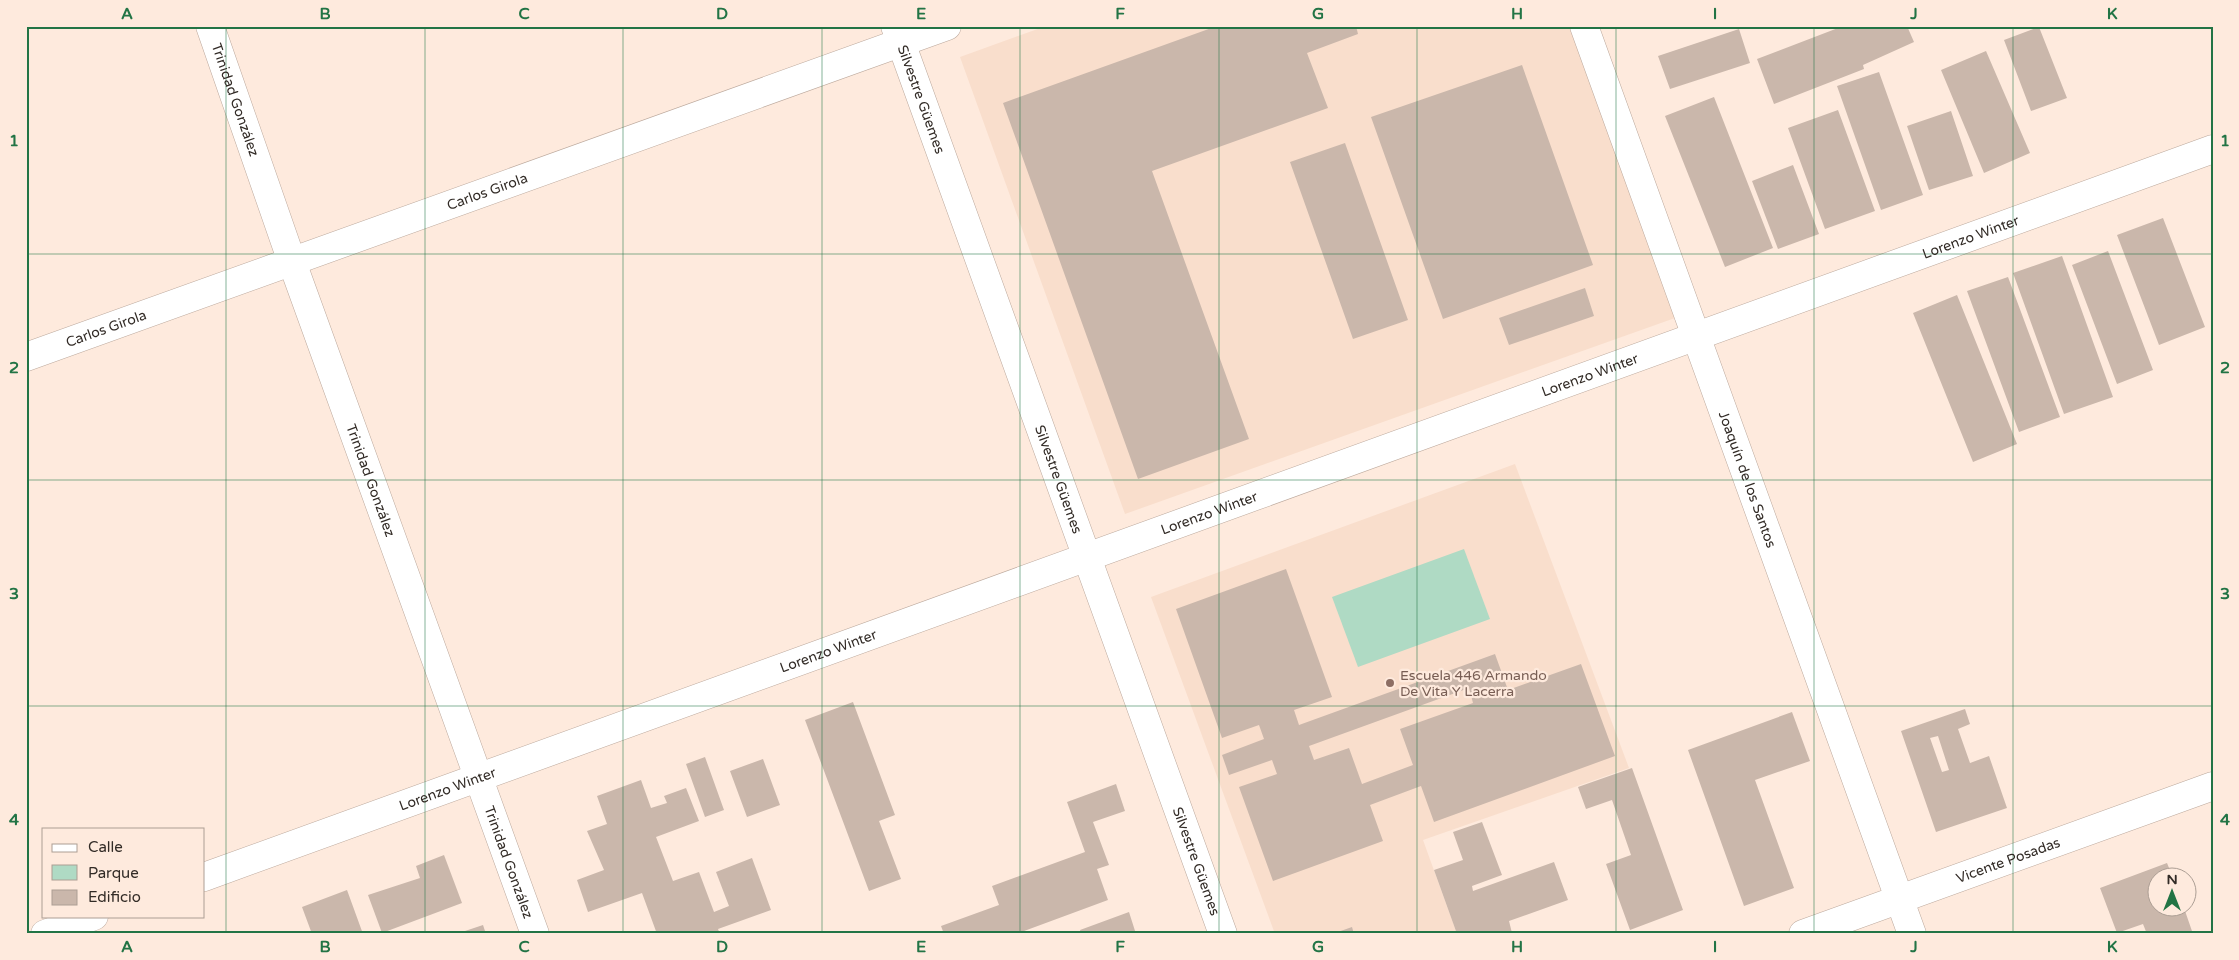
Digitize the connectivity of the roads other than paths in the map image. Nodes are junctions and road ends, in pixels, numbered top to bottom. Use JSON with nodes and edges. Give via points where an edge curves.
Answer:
{"nodes":[{"id":1,"x":210,"y":26,"type":"edge"},
{"id":2,"x":947,"y":26,"type":"edge"},
{"id":3,"x":1584,"y":26,"type":"edge"},
{"id":4,"x":898,"y":35,"type":"edge"},
{"id":5,"x":2213,"y":149,"type":"edge"},
{"id":6,"x":292,"y":262,"type":"junction"},
{"id":7,"x":1696,"y":336,"type":"junction"},
{"id":8,"x":26,"y":356,"type":"edge"},
{"id":9,"x":1087,"y":557,"type":"junction"},
{"id":10,"x":477,"y":778,"type":"junction"},
{"id":11,"x":2213,"y":786,"type":"edge"},
{"id":12,"x":205,"y":877,"type":"edge"},
{"id":13,"x":1899,"y":899,"type":"junction"},
{"id":14,"x":89,"y":918,"type":"edge"},
{"id":15,"x":45,"y":934,"type":"edge"},
{"id":16,"x":535,"y":934,"type":"edge"},
{"id":17,"x":1223,"y":934,"type":"edge"},
{"id":18,"x":1803,"y":934,"type":"edge"},
{"id":19,"x":1912,"y":934,"type":"edge"}],
"edges":[{"from":1,"to":6,"type":"street","name":"Trinidad González"},
{"from":2,"to":4,"type":"street","name":"Carlos Girola"},
{"from":3,"to":7,"type":"street","name":"Joaquín de los Santos"},
{"from":4,"to":6,"type":"street","name":"Carlos Girola"},
{"from":4,"to":9,"type":"street","name":"Silvestre Güemes"},
{"from":5,"to":7,"type":"street","name":"Lorenzo Winter"},
{"from":6,"to":8,"type":"street","name":"Carlos Girola"},
{"from":6,"to":10,"type":"street","name":"Trinidad González"},
{"from":7,"to":9,"type":"street","name":"Lorenzo Winter"},
{"from":7,"to":13,"type":"street","name":"Joaquín de los Santos"},
{"from":9,"to":10,"type":"street","name":"Lorenzo Winter"},
{"from":9,"to":17,"type":"street","name":"Silvestre Güemes"},
{"from":10,"to":12,"type":"street","name":"Lorenzo Winter"},
{"from":10,"to":16,"type":"street","name":"Trinidad González"},
{"from":11,"to":13,"type":"street","name":"Vicente Posadas"},
{"from":13,"to":18,"type":"street","name":"Vicente Posadas"},
{"from":13,"to":19,"type":"street","name":"Joaquín de los Santos"},
{"from":14,"to":15,"type":"street"}]}
